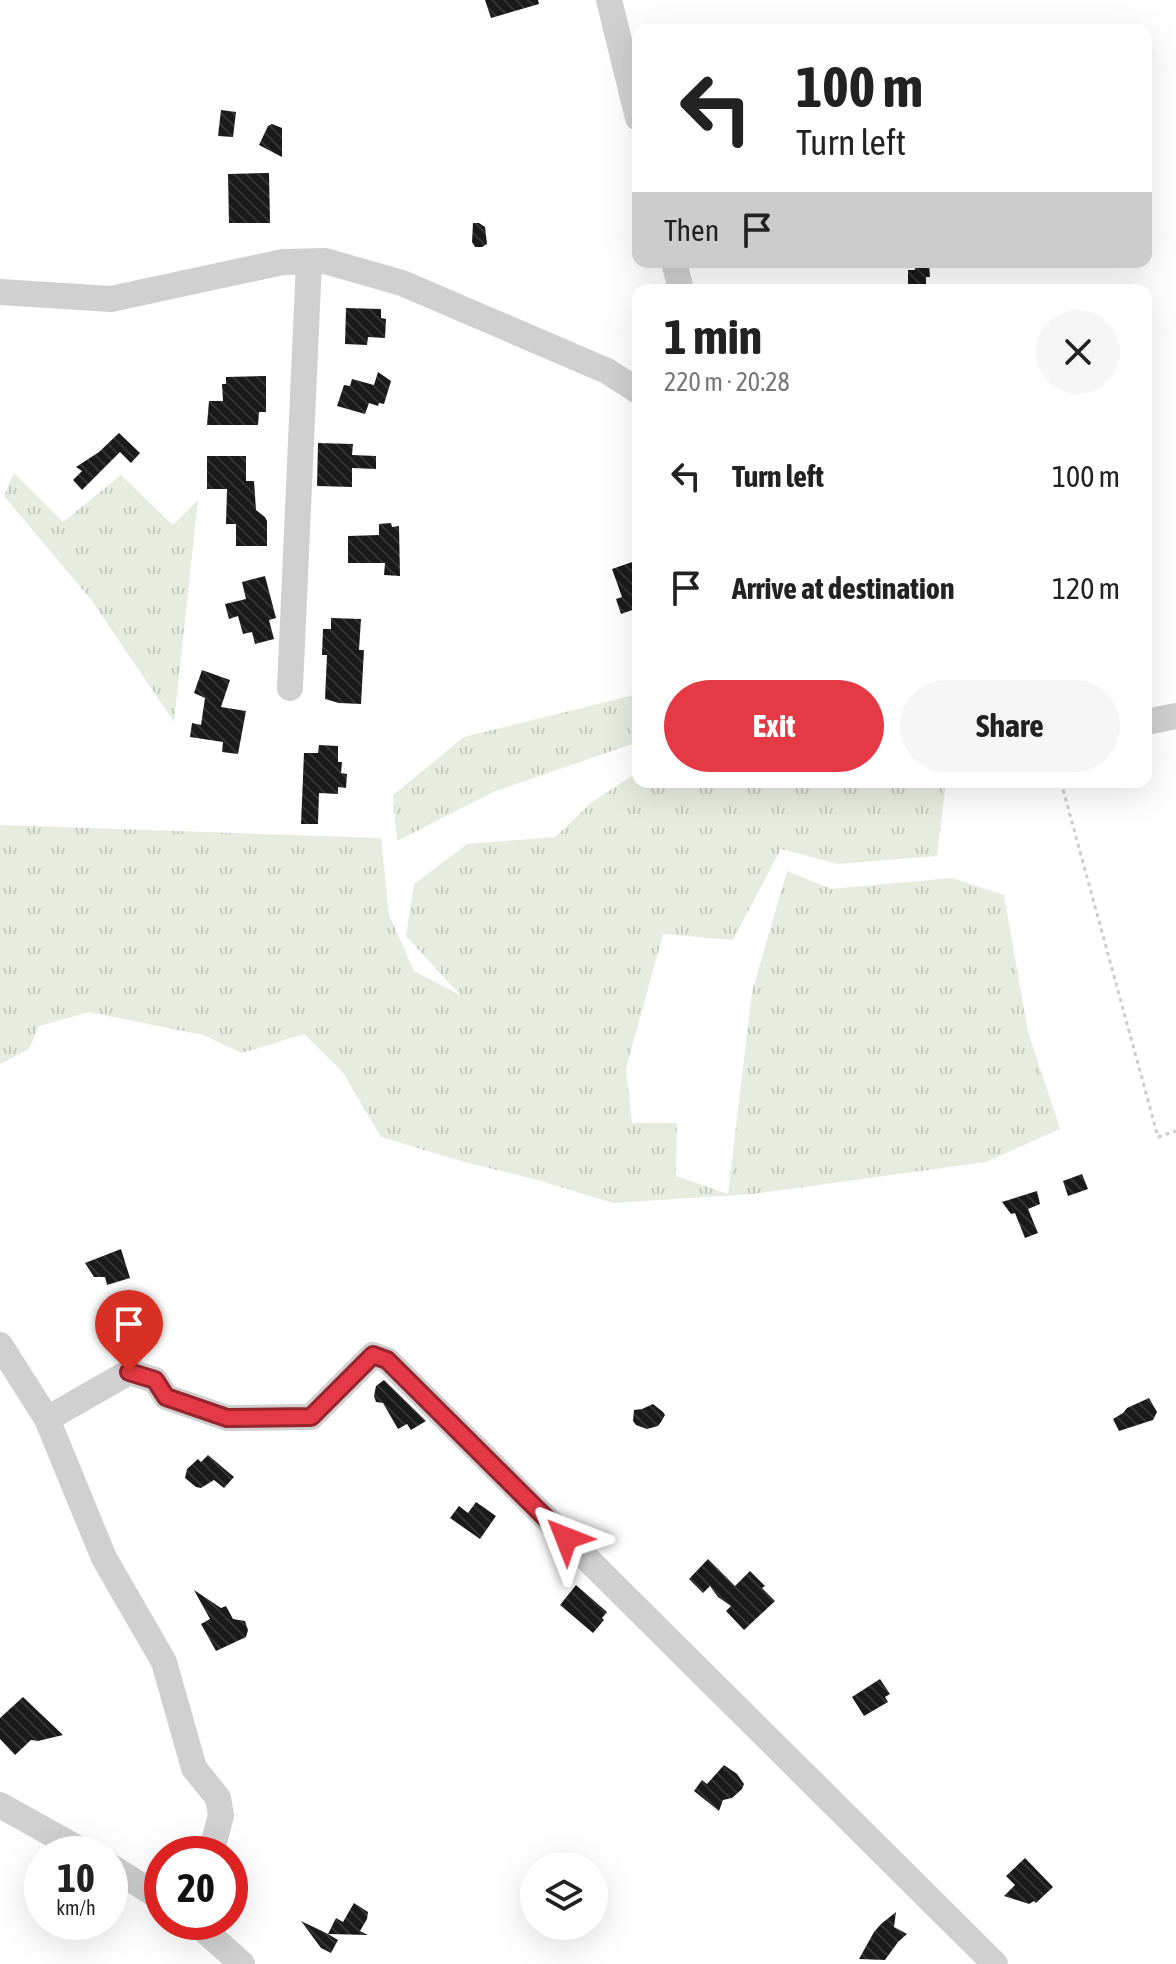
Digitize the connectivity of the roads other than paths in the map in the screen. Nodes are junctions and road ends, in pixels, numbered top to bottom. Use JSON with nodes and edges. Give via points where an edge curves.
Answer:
{"nodes":[{"id":1,"x":609,"y":0,"type":"edge"},
{"id":2,"x":632,"y":94,"type":"edge"},
{"id":3,"x":309,"y":262,"type":"junction"},
{"id":4,"x":0,"y":292,"type":"edge"},
{"id":5,"x":632,"y":387,"type":"edge"},
{"id":6,"x":290,"y":688,"type":"dead end"},
{"id":7,"x":1176,"y":716,"type":"edge"},
{"id":8,"x":1152,"y":721,"type":"edge"},
{"id":9,"x":0,"y":1345,"type":"edge"},
{"id":10,"x":47,"y":1419,"type":"junction"},
{"id":11,"x":0,"y":1805,"type":"edge"},
{"id":12,"x":56,"y":1836,"type":"edge"},
{"id":13,"x":216,"y":1836,"type":"edge"},
{"id":14,"x":215,"y":1940,"type":"edge"},
{"id":15,"x":242,"y":1964,"type":"edge"},
{"id":16,"x":995,"y":1964,"type":"edge"}],
"edges":[{"from":1,"to":2,"type":"street"},
{"from":3,"to":4,"type":"street","via":[[283,262],[111,299]]},
{"from":3,"to":5,"type":"street","via":[[325,261],[402,283],[607,371]]},
{"from":3,"to":6,"type":"street"},
{"from":7,"to":8,"type":"street"},
{"from":9,"to":10,"type":"street"},
{"from":10,"to":13,"type":"street","via":[[104,1558],[164,1662],[194,1768],[218,1798],[221,1815]]},
{"from":10,"to":16,"type":"street","via":[[129,1372],[155,1380],[166,1397],[227,1418],[311,1417],[373,1355],[387,1360]]},
{"from":11,"to":12,"type":"street"},
{"from":14,"to":15,"type":"street"}]}
